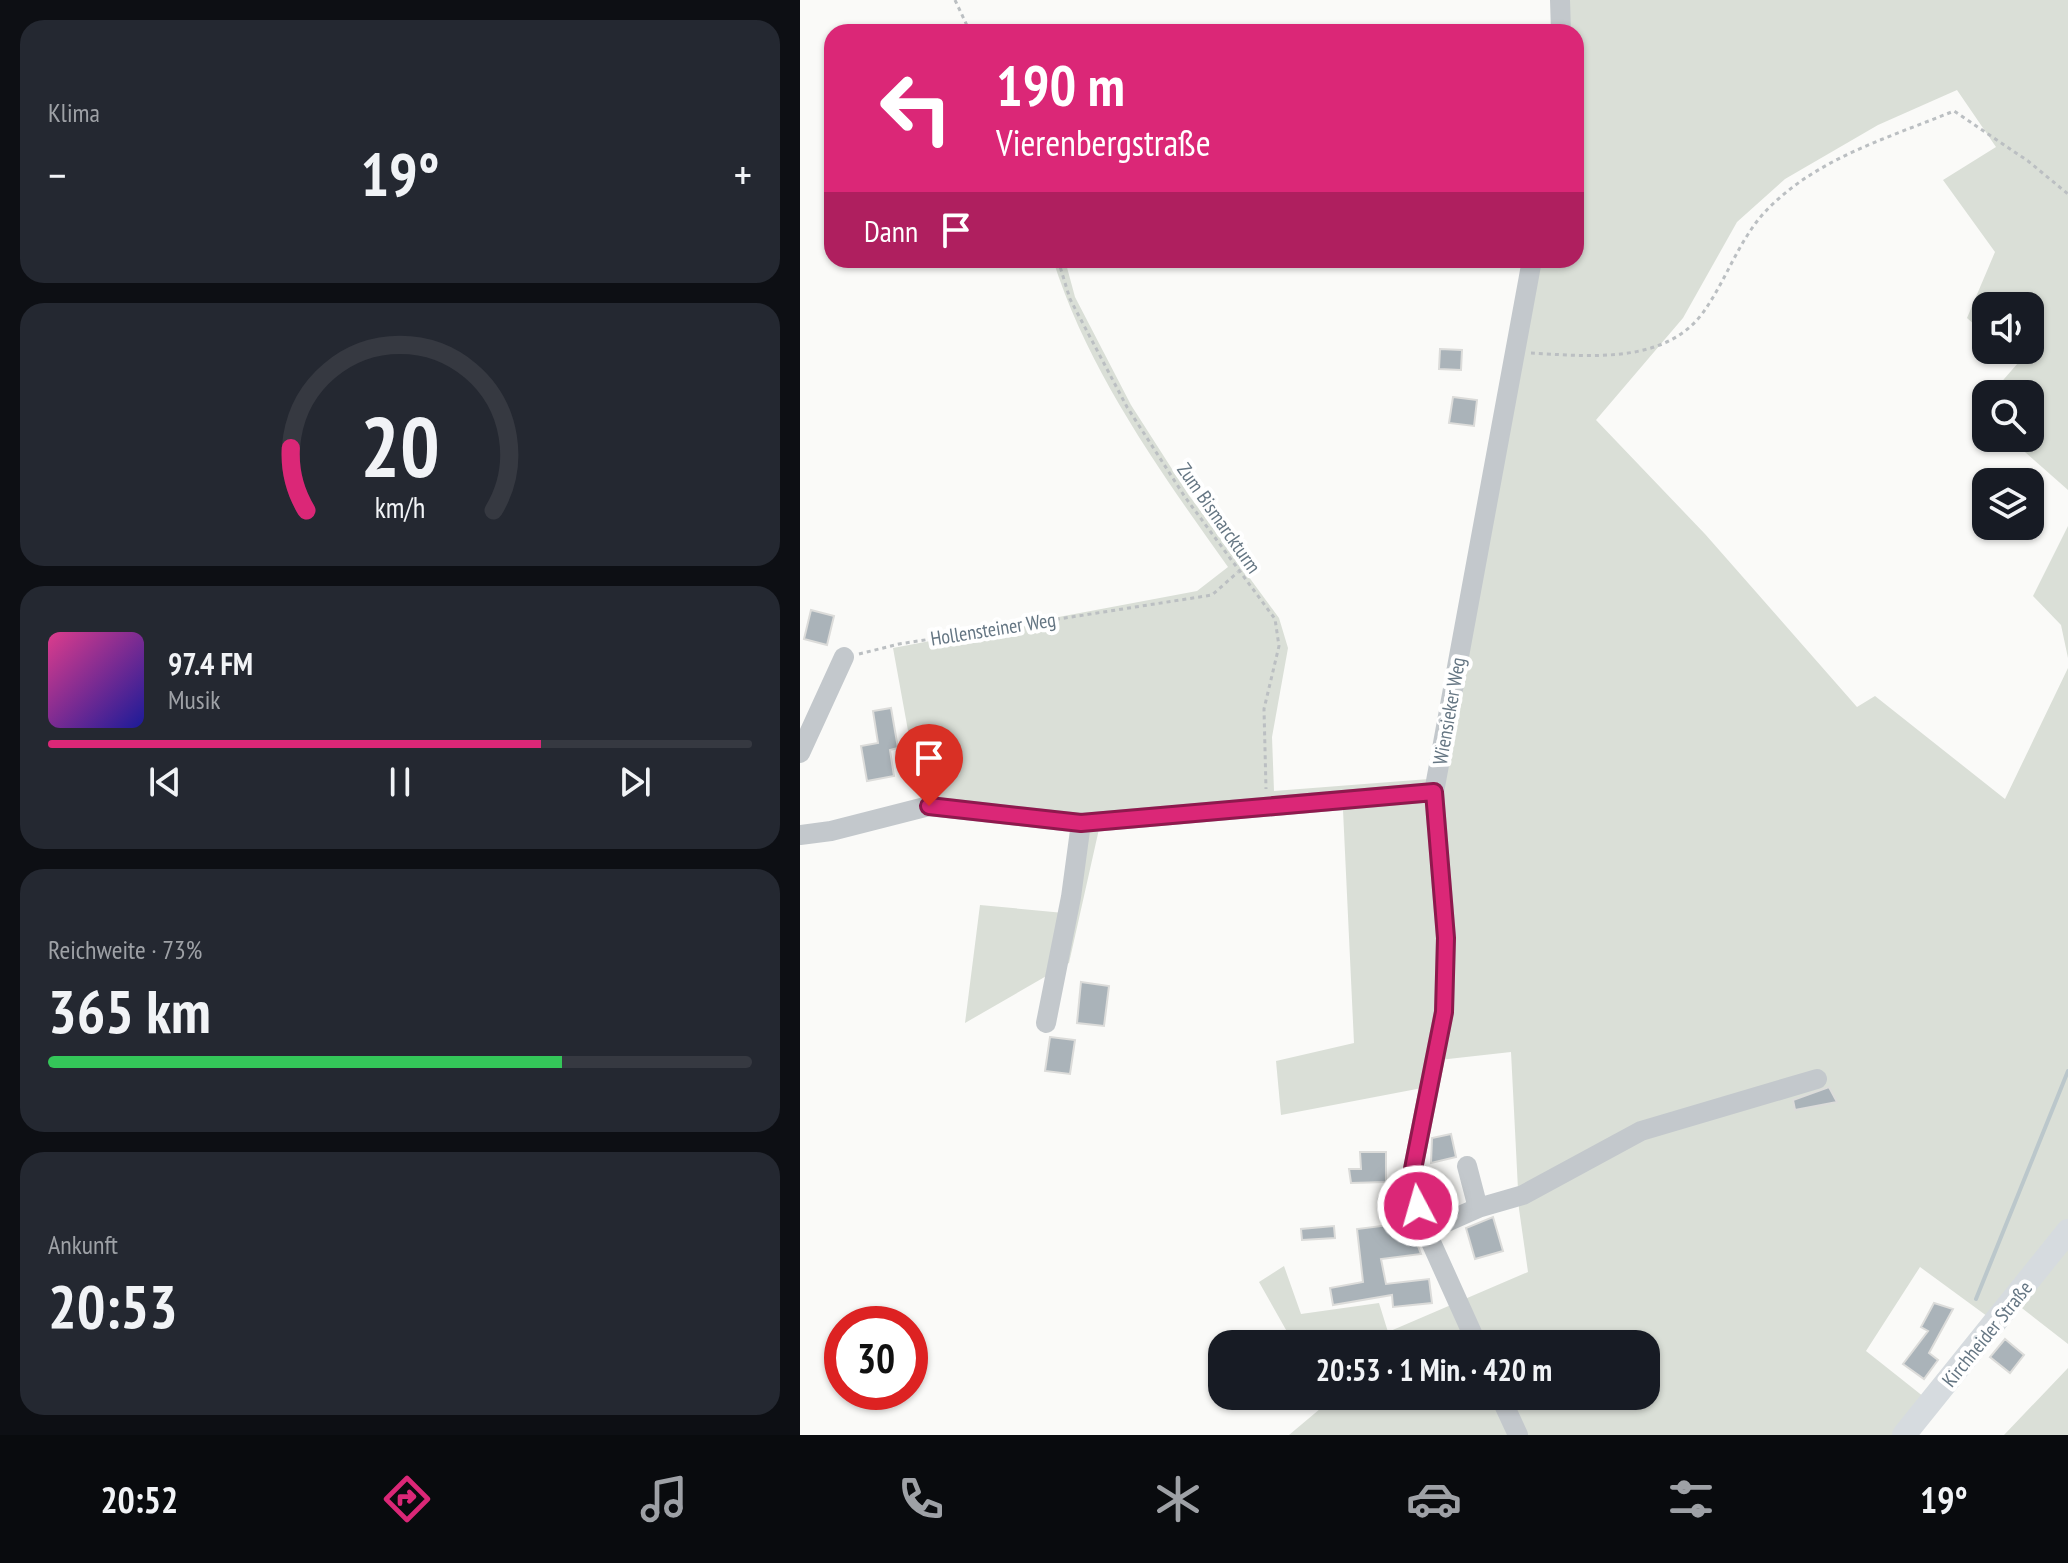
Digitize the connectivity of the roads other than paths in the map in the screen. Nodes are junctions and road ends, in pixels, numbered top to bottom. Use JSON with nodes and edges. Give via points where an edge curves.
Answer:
{"nodes":[{"id":1,"x":1560,"y":0,"type":"edge"},
{"id":2,"x":1561,"y":24,"type":"edge"},
{"id":3,"x":1530,"y":268,"type":"edge"},
{"id":4,"x":844,"y":657,"type":"road end"},
{"id":5,"x":800,"y":753,"type":"edge"},
{"id":6,"x":1434,"y":792,"type":"junction"},
{"id":7,"x":1081,"y":823,"type":"junction"},
{"id":8,"x":800,"y":835,"type":"edge"},
{"id":9,"x":1046,"y":1023,"type":"dead end"},
{"id":10,"x":1817,"y":1079,"type":"dead end"},
{"id":11,"x":1467,"y":1166,"type":"dead end"},
{"id":12,"x":1478,"y":1208,"type":"junction"},
{"id":13,"x":1426,"y":1231,"type":"junction"},
{"id":14,"x":2068,"y":1231,"type":"edge"},
{"id":15,"x":1471,"y":1330,"type":"edge"},
{"id":16,"x":1506,"y":1410,"type":"edge"},
{"id":17,"x":1518,"y":1435,"type":"edge"},
{"id":18,"x":1904,"y":1435,"type":"edge"}],
"edges":[{"from":1,"to":2,"type":"street"},
{"from":3,"to":6,"type":"street","name":"Wiensieker Weg"},
{"from":4,"to":5,"type":"street"},
{"from":6,"to":7,"type":"street"},
{"from":6,"to":13,"type":"street","name":"Wiensieker Weg","via":[[1445,968],[1444,1012],[1413,1169]]},
{"from":7,"to":8,"type":"street","via":[[929,806]]},
{"from":7,"to":9,"type":"street"},
{"from":10,"to":12,"type":"street","via":[[1641,1131],[1523,1195]]},
{"from":11,"to":12,"type":"street"},
{"from":12,"to":13,"type":"street"},
{"from":13,"to":15,"type":"street","name":"Wiensieker Weg"},
{"from":14,"to":18,"type":"main road","name":"Kirchheider Straße"},
{"from":16,"to":17,"type":"street"}]}
